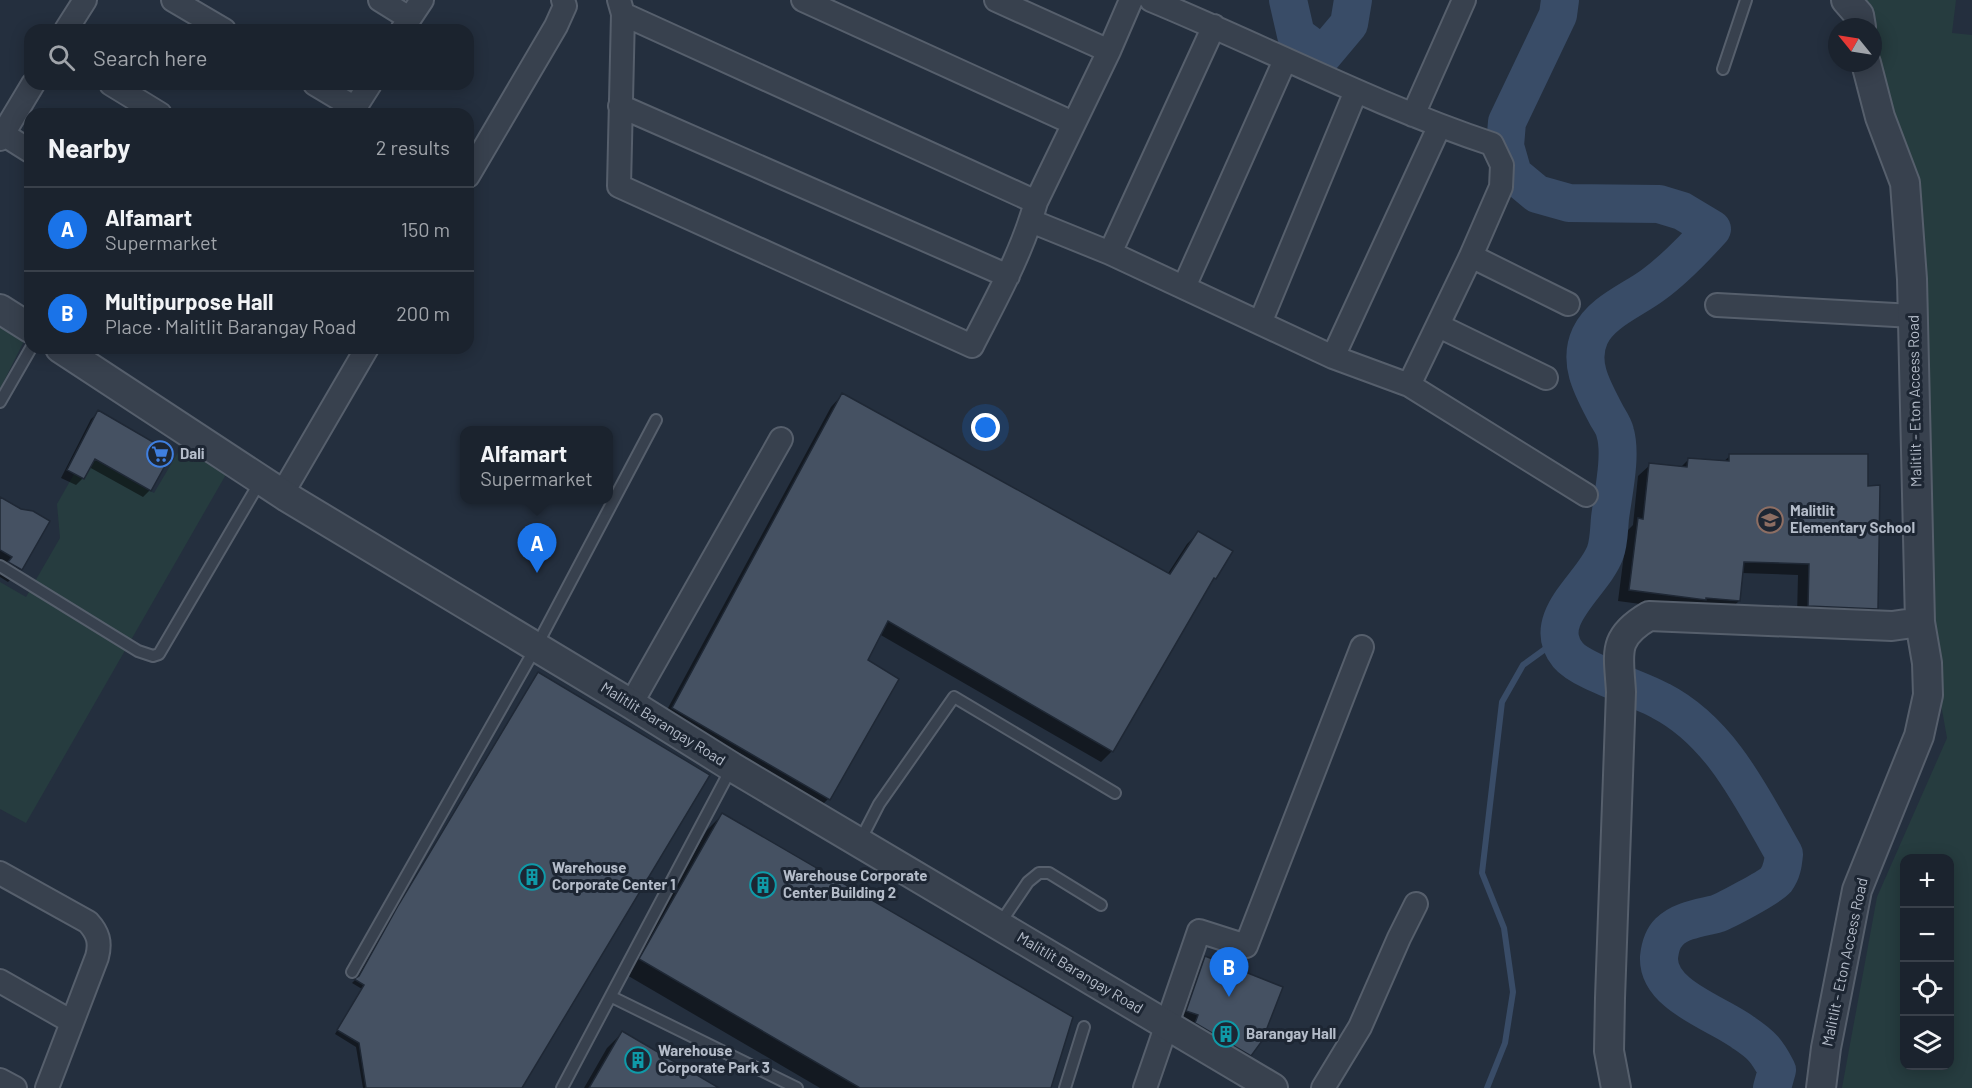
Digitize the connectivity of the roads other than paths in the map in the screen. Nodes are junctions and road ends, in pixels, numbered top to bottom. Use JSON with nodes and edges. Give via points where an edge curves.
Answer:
{"nodes":[{"id":1,"x":85,"y":0,"type":"edge"},
{"id":2,"x":173,"y":0,"type":"edge"},
{"id":3,"x":380,"y":0,"type":"edge"},
{"id":4,"x":803,"y":0,"type":"edge"},
{"id":5,"x":996,"y":0,"type":"edge"},
{"id":6,"x":1131,"y":0,"type":"edge"},
{"id":7,"x":1151,"y":0,"type":"edge"},
{"id":8,"x":1464,"y":0,"type":"edge"},
{"id":9,"x":1746,"y":0,"type":"edge"},
{"id":10,"x":1846,"y":0,"type":"edge"},
{"id":11,"x":566,"y":2,"type":"edge"},
{"id":12,"x":621,"y":7,"type":"edge"},
{"id":13,"x":411,"y":16,"type":"edge"},
{"id":14,"x":1860,"y":18,"type":"edge"},
{"id":15,"x":70,"y":24,"type":"edge"},
{"id":16,"x":214,"y":24,"type":"edge"},
{"id":17,"x":1214,"y":26,"type":"junction"},
{"id":18,"x":1109,"y":51,"type":"junction"},
{"id":19,"x":1285,"y":60,"type":"junction"},
{"id":20,"x":1723,"y":69,"type":"dead end"},
{"id":21,"x":1868,"y":72,"type":"edge"},
{"id":22,"x":29,"y":90,"type":"edge"},
{"id":23,"x":121,"y":90,"type":"edge"},
{"id":24,"x":323,"y":90,"type":"edge"},
{"id":25,"x":366,"y":90,"type":"edge"},
{"id":26,"x":1356,"y":92,"type":"junction"},
{"id":27,"x":621,"y":106,"type":"junction"},
{"id":28,"x":150,"y":108,"type":"edge"},
{"id":29,"x":349,"y":108,"type":"edge"},
{"id":30,"x":355,"y":108,"type":"edge"},
{"id":31,"x":1413,"y":116,"type":"junction"},
{"id":32,"x":1073,"y":123,"type":"junction"},
{"id":33,"x":1440,"y":127,"type":"junction"},
{"id":34,"x":1,"y":137,"type":"edge"},
{"id":35,"x":24,"y":148,"type":"edge"},
{"id":36,"x":474,"y":166,"type":"edge"},
{"id":37,"x":1033,"y":211,"type":"junction"},
{"id":38,"x":1110,"y":253,"type":"junction"},
{"id":39,"x":1471,"y":256,"type":"junction"},
{"id":40,"x":1008,"y":276,"type":"junction"},
{"id":41,"x":1184,"y":287,"type":"junction"},
{"id":42,"x":1568,"y":304,"type":"dead end"},
{"id":43,"x":1717,"y":305,"type":"dead end"},
{"id":44,"x":0,"y":309,"type":"edge"},
{"id":45,"x":1913,"y":316,"type":"junction"},
{"id":46,"x":1260,"y":323,"type":"junction"},
{"id":47,"x":24,"y":324,"type":"edge"},
{"id":48,"x":1439,"y":326,"type":"junction"},
{"id":49,"x":28,"y":354,"type":"edge"},
{"id":50,"x":69,"y":354,"type":"edge"},
{"id":51,"x":363,"y":354,"type":"edge"},
{"id":52,"x":1333,"y":357,"type":"junction"},
{"id":53,"x":1546,"y":378,"type":"dead end"},
{"id":54,"x":1409,"y":385,"type":"junction"},
{"id":55,"x":0,"y":402,"type":"edge"},
{"id":56,"x":656,"y":420,"type":"dead end"},
{"id":57,"x":781,"y":439,"type":"dead end"},
{"id":58,"x":272,"y":487,"type":"junction"},
{"id":59,"x":1586,"y":495,"type":"dead end"},
{"id":60,"x":613,"y":501,"type":"edge"},
{"id":61,"x":612,"y":504,"type":"edge"},
{"id":62,"x":0,"y":566,"type":"edge"},
{"id":63,"x":1920,"y":622,"type":"junction"},
{"id":64,"x":536,"y":647,"type":"junction"},
{"id":65,"x":1362,"y":647,"type":"dead end"},
{"id":66,"x":632,"y":704,"type":"junction"},
{"id":67,"x":732,"y":767,"type":"junction"},
{"id":68,"x":1115,"y":793,"type":"dead end"},
{"id":69,"x":859,"y":841,"type":"junction"},
{"id":70,"x":0,"y":873,"type":"edge"},
{"id":71,"x":1416,"y":904,"type":"dead end"},
{"id":72,"x":1101,"y":905,"type":"dead end"},
{"id":73,"x":999,"y":925,"type":"junction"},
{"id":74,"x":352,"y":972,"type":"dead end"},
{"id":75,"x":0,"y":981,"type":"edge"},
{"id":76,"x":612,"y":997,"type":"junction"},
{"id":77,"x":72,"y":1022,"type":"junction"},
{"id":78,"x":1167,"y":1025,"type":"junction"},
{"id":79,"x":1084,"y":1027,"type":"dead end"},
{"id":80,"x":0,"y":1080,"type":"edge"},
{"id":81,"x":15,"y":1088,"type":"edge"},
{"id":82,"x":47,"y":1088,"type":"edge"},
{"id":83,"x":562,"y":1088,"type":"edge"},
{"id":84,"x":797,"y":1088,"type":"edge"},
{"id":85,"x":1065,"y":1088,"type":"edge"},
{"id":86,"x":1145,"y":1088,"type":"edge"},
{"id":87,"x":1273,"y":1088,"type":"edge"},
{"id":88,"x":1323,"y":1088,"type":"edge"},
{"id":89,"x":1616,"y":1088,"type":"edge"},
{"id":90,"x":1821,"y":1088,"type":"edge"}],
"edges":[{"from":1,"to":15,"type":"street"},
{"from":2,"to":16,"type":"street"},
{"from":3,"to":13,"type":"street"},
{"from":4,"to":32,"type":"street"},
{"from":5,"to":18,"type":"street"},
{"from":6,"to":18,"type":"street"},
{"from":7,"to":17,"type":"street"},
{"from":8,"to":31,"type":"street"},
{"from":9,"to":20,"type":"lane"},
{"from":10,"to":14,"type":"street"},
{"from":11,"to":36,"type":"street","via":[[556,26]]},
{"from":12,"to":27,"type":"street"},
{"from":12,"to":37,"type":"street"},
{"from":17,"to":19,"type":"street"},
{"from":17,"to":38,"type":"street"},
{"from":18,"to":32,"type":"street"},
{"from":19,"to":26,"type":"street"},
{"from":19,"to":41,"type":"street"},
{"from":21,"to":45,"type":"street","name":"Malitlit - Eton Access Road","via":[[1880,117],[1905,183]]},
{"from":22,"to":34,"type":"street"},
{"from":23,"to":28,"type":"street"},
{"from":24,"to":29,"type":"street"},
{"from":25,"to":30,"type":"street"},
{"from":26,"to":31,"type":"street"},
{"from":26,"to":46,"type":"street"},
{"from":27,"to":40,"type":"street"},
{"from":27,"to":40,"type":"street","via":[[619,186],[972,346]]},
{"from":31,"to":33,"type":"street"},
{"from":32,"to":37,"type":"street"},
{"from":33,"to":39,"type":"street","via":[[1492,144],[1502,165],[1501,188]]},
{"from":33,"to":52,"type":"street"},
{"from":34,"to":35,"type":"street"},
{"from":37,"to":38,"type":"street"},
{"from":37,"to":40,"type":"street"},
{"from":38,"to":41,"type":"street"},
{"from":39,"to":42,"type":"street"},
{"from":39,"to":48,"type":"street"},
{"from":41,"to":46,"type":"street"},
{"from":43,"to":45,"type":"street"},
{"from":44,"to":47,"type":"street"},
{"from":45,"to":63,"type":"street","name":"Malitlit - Eton Access Road"},
{"from":46,"to":52,"type":"street"},
{"from":48,"to":53,"type":"street"},
{"from":48,"to":54,"type":"street"},
{"from":49,"to":55,"type":"lane"},
{"from":50,"to":58,"type":"street","name":"Malitlit Barangay Road"},
{"from":51,"to":58,"type":"street"},
{"from":52,"to":54,"type":"street"},
{"from":54,"to":59,"type":"street"},
{"from":56,"to":60,"type":"lane"},
{"from":57,"to":66,"type":"street"},
{"from":58,"to":62,"type":"lane","via":[[159,654],[153,656],[138,651]]},
{"from":58,"to":64,"type":"street","name":"Malitlit Barangay Road"},
{"from":61,"to":64,"type":"lane"},
{"from":63,"to":89,"type":"street","via":[[1892,626],[1648,616],[1626,633],[1619,646],[1621,692],[1610,998],[1609,1051]]},
{"from":63,"to":90,"type":"street","name":"Malitlit - Eton Access Road","via":[[1928,694],[1919,736],[1857,890]]},
{"from":64,"to":66,"type":"street","name":"Malitlit Barangay Road"},
{"from":64,"to":74,"type":"lane"},
{"from":65,"to":78,"type":"street","via":[[1246,946],[1200,931]]},
{"from":66,"to":67,"type":"street","name":"Malitlit Barangay Road"},
{"from":67,"to":69,"type":"street","name":"Malitlit Barangay Road"},
{"from":67,"to":76,"type":"lane"},
{"from":68,"to":69,"type":"lane","via":[[954,697],[879,804]]},
{"from":69,"to":73,"type":"street","name":"Malitlit Barangay Road"},
{"from":70,"to":77,"type":"street","via":[[88,922],[95,930],[99,939],[97,957]]},
{"from":71,"to":88,"type":"street","via":[[1360,1027]]},
{"from":72,"to":73,"type":"lane","via":[[1049,873],[1039,873],[1028,882]]},
{"from":73,"to":78,"type":"street","name":"Malitlit Barangay Road"},
{"from":75,"to":77,"type":"street"},
{"from":76,"to":83,"type":"lane"},
{"from":76,"to":84,"type":"lane"},
{"from":77,"to":82,"type":"street"},
{"from":78,"to":86,"type":"street"},
{"from":78,"to":87,"type":"street","name":"Malitlit Barangay Road"},
{"from":79,"to":85,"type":"lane"},
{"from":80,"to":81,"type":"street"}]}
